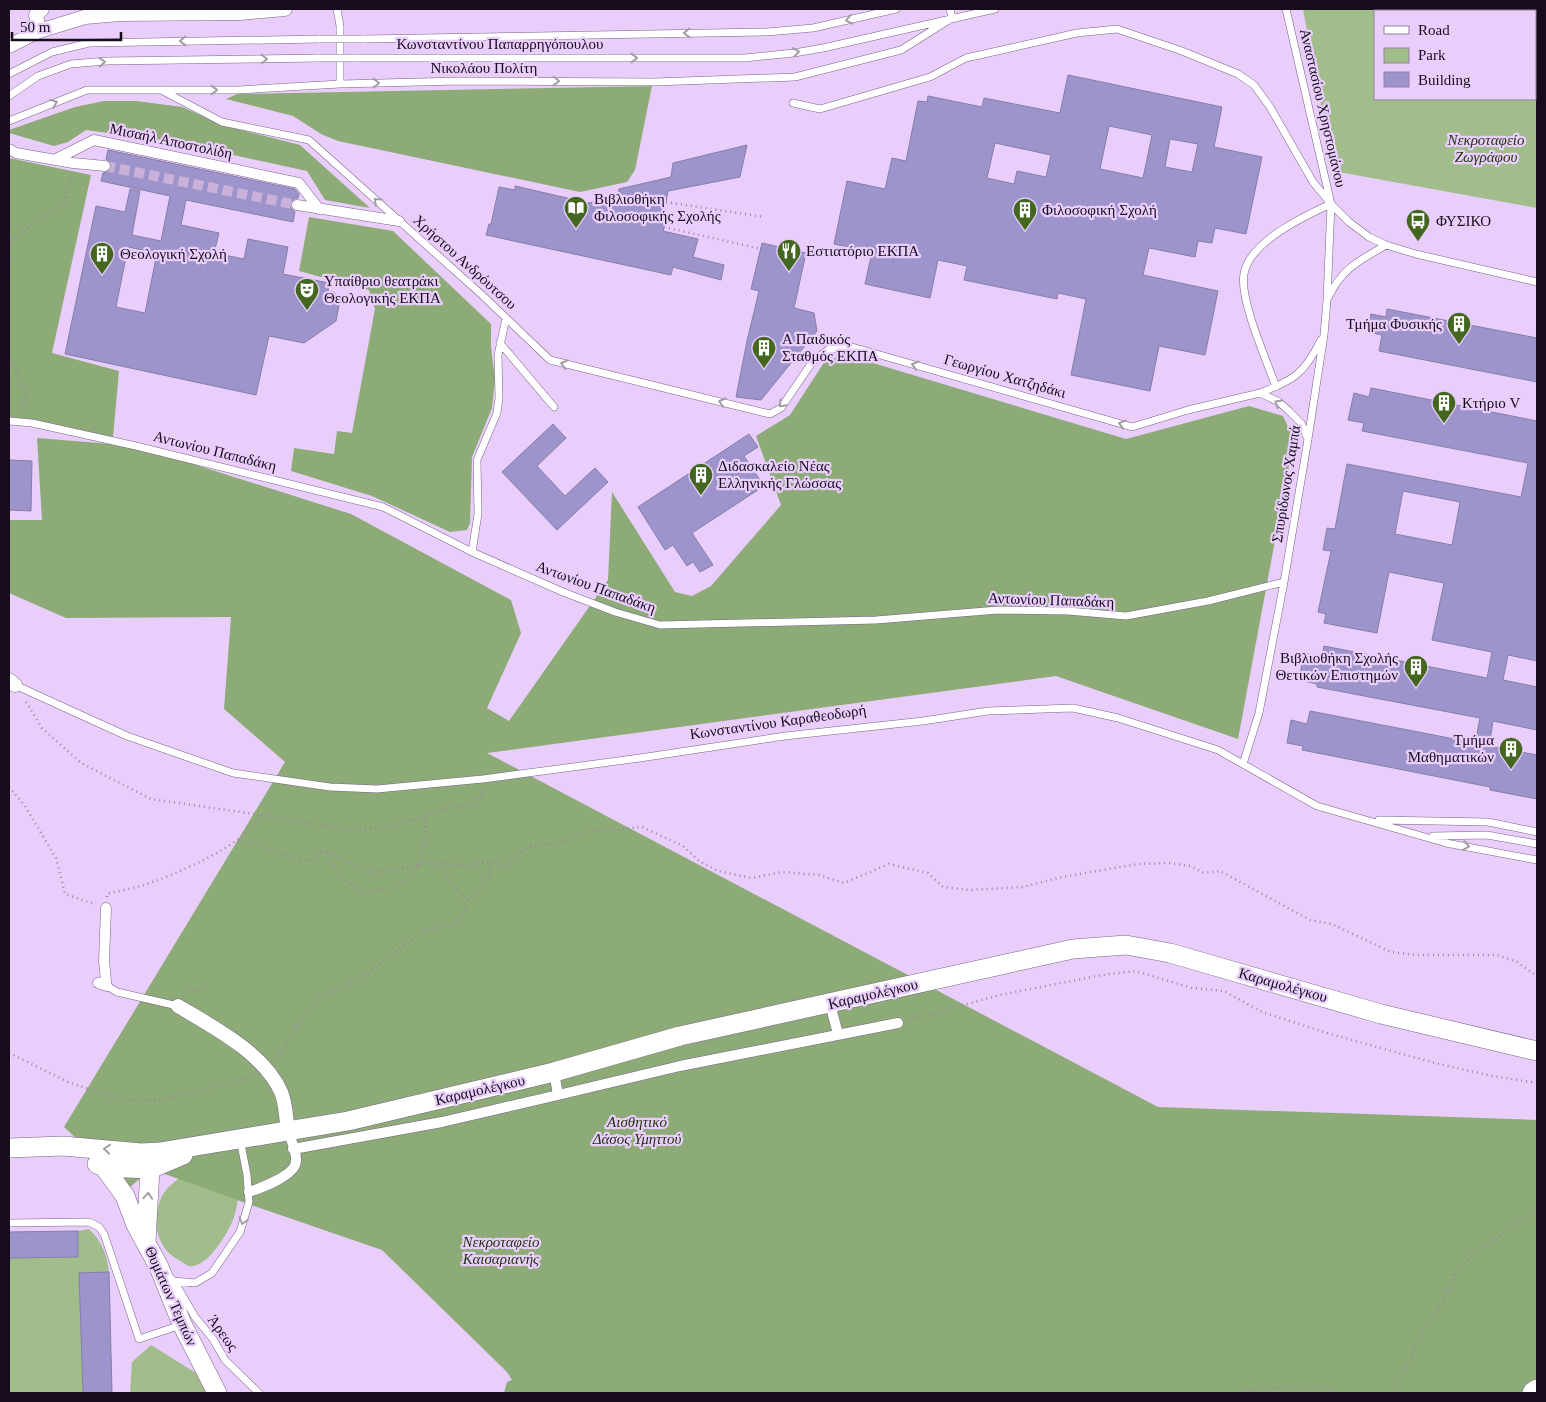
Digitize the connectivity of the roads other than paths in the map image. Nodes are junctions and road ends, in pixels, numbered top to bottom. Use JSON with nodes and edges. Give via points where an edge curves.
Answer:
{"nodes":[{"id":1,"x":42,"y":9,"type":"edge"},
{"id":2,"x":285,"y":9,"type":"edge"},
{"id":3,"x":337,"y":9,"type":"edge"},
{"id":4,"x":896,"y":9,"type":"edge"},
{"id":5,"x":950,"y":9,"type":"edge"},
{"id":6,"x":995,"y":9,"type":"edge"},
{"id":7,"x":1286,"y":9,"type":"edge"},
{"id":8,"x":239,"y":11,"type":"edge"},
{"id":9,"x":84,"y":13,"type":"edge"},
{"id":10,"x":952,"y":18,"type":"junction"},
{"id":11,"x":39,"y":31,"type":"junction"},
{"id":12,"x":9,"y":46,"type":"edge"},
{"id":13,"x":9,"y":74,"type":"edge"},
{"id":14,"x":340,"y":84,"type":"junction"},
{"id":15,"x":161,"y":90,"type":"junction"},
{"id":16,"x":9,"y":96,"type":"edge"},
{"id":17,"x":793,"y":103,"type":"dead end"},
{"id":18,"x":9,"y":121,"type":"edge"},
{"id":19,"x":9,"y":149,"type":"edge"},
{"id":20,"x":56,"y":159,"type":"junction"},
{"id":21,"x":105,"y":166,"type":"tunnel mouth"},
{"id":22,"x":1330,"y":204,"type":"junction"},
{"id":23,"x":297,"y":205,"type":"tunnel mouth"},
{"id":24,"x":319,"y":209,"type":"junction"},
{"id":25,"x":399,"y":221,"type":"junction"},
{"id":26,"x":1386,"y":245,"type":"junction"},
{"id":27,"x":1537,"y":282,"type":"edge"},
{"id":28,"x":1327,"y":300,"type":"junction"},
{"id":29,"x":506,"y":318,"type":"junction"},
{"id":30,"x":1324,"y":334,"type":"junction"},
{"id":31,"x":500,"y":343,"type":"junction"},
{"id":32,"x":1276,"y":387,"type":"junction"},
{"id":33,"x":1260,"y":394,"type":"junction"},
{"id":34,"x":554,"y":407,"type":"dead end"},
{"id":35,"x":770,"y":414,"type":"joint"},
{"id":36,"x":9,"y":420,"type":"edge"},
{"id":37,"x":1308,"y":439,"type":"junction"},
{"id":38,"x":472,"y":552,"type":"junction"},
{"id":39,"x":1284,"y":582,"type":"junction"},
{"id":40,"x":11,"y":683,"type":"edge"},
{"id":41,"x":1243,"y":764,"type":"junction"},
{"id":42,"x":1368,"y":819,"type":"junction"},
{"id":43,"x":1537,"y":832,"type":"edge"},
{"id":44,"x":1425,"y":837,"type":"junction"},
{"id":45,"x":1537,"y":844,"type":"edge"},
{"id":46,"x":1537,"y":860,"type":"edge"},
{"id":47,"x":106,"y":908,"type":"road end"},
{"id":48,"x":107,"y":986,"type":"joint"},
{"id":49,"x":178,"y":1000,"type":"joint"},
{"id":50,"x":830,"y":1004,"type":"junction"},
{"id":51,"x":898,"y":1023,"type":"road end"},
{"id":52,"x":838,"y":1034,"type":"junction"},
{"id":53,"x":1537,"y":1051,"type":"edge"},
{"id":54,"x":554,"y":1072,"type":"junction"},
{"id":55,"x":558,"y":1095,"type":"junction"},
{"id":56,"x":288,"y":1131,"type":"junction"},
{"id":57,"x":240,"y":1139,"type":"junction"},
{"id":58,"x":63,"y":1146,"type":"junction"},
{"id":59,"x":9,"y":1148,"type":"edge"},
{"id":60,"x":293,"y":1149,"type":"junction"},
{"id":61,"x":142,"y":1163,"type":"junction"},
{"id":62,"x":104,"y":1167,"type":"junction"},
{"id":63,"x":249,"y":1192,"type":"junction"},
{"id":64,"x":125,"y":1196,"type":"junction"},
{"id":65,"x":9,"y":1223,"type":"edge"},
{"id":66,"x":146,"y":1242,"type":"junction"},
{"id":67,"x":159,"y":1267,"type":"junction"},
{"id":68,"x":174,"y":1281,"type":"junction"},
{"id":69,"x":182,"y":1324,"type":"junction"},
{"id":70,"x":1537,"y":1390,"type":"edge"},
{"id":71,"x":217,"y":1393,"type":"edge"},
{"id":72,"x":259,"y":1393,"type":"edge"},
{"id":73,"x":1532,"y":1393,"type":"edge"}],
"edges":[{"from":1,"to":11,"type":"street","via":[[36,15]]},
{"from":2,"to":8,"type":"street"},
{"from":3,"to":14,"type":"lane"},
{"from":4,"to":13,"type":"lane","name":"Κωνσταντίνου Παπαρρηγόπουλου","one_way":true,"bridge":true,"via":[[813,28],[767,32],[89,43],[52,52]]},
{"from":5,"to":10,"type":"lane"},
{"from":6,"to":10,"type":"lane","name":"Κωνσταντίνου Παπαρρηγόπουλου"},
{"from":7,"to":22,"type":"lane","name":"Αναστασίου Χρηστομάνου"},
{"from":8,"to":9,"type":"street"},
{"from":9,"to":11,"type":"street"},
{"from":14,"to":10,"type":"lane","name":"Νικολάου Πολίτη","one_way":true,"via":[[795,78],[901,50]]},
{"from":16,"to":10,"type":"lane","name":"Κωνσταντίνου Παπαρρηγόπουλου","one_way":true,"bridge":true,"via":[[38,76],[71,64],[107,61],[745,58],[823,48]]},
{"from":11,"to":12,"type":"street"},
{"from":15,"to":14,"type":"lane","name":"Νικολάου Πολίτη","one_way":true,"via":[[238,90]]},
{"from":18,"to":15,"type":"lane","name":"Νικολάου Πολίτη","one_way":true,"via":[[87,90]]},
{"from":25,"to":15,"type":"lane","name":"Χρήστου Ανδρόυτσου","one_way":true,"via":[[309,140],[222,122]]},
{"from":17,"to":22,"type":"lane","via":[[820,109],[930,77],[966,58],[1077,33],[1116,29],[1182,51],[1238,74],[1254,85]]},
{"from":19,"to":20,"type":"street"},
{"from":20,"to":21,"type":"street"},
{"from":20,"to":24,"type":"street","name":"Μισαήλ Αποστολίδη","via":[[94,140],[299,182]]},
{"from":22,"to":26,"type":"lane","name":"Αναστασίου Χρηστομάνου","via":[[1358,230]]},
{"from":22,"to":28,"type":"lane","name":"Σπυρίδωνος Χαμπά"},
{"from":22,"to":32,"type":"lane","via":[[1276,234],[1252,256],[1244,273],[1244,296]]},
{"from":23,"to":24,"type":"street"},
{"from":24,"to":25,"type":"street"},
{"from":25,"to":29,"type":"lane","name":"Χρήστου Ανδρόυτσου"},
{"from":26,"to":27,"type":"lane","name":"Αναστασίου Χρηστομάνου"},
{"from":26,"to":28,"type":"lane","via":[[1343,273]]},
{"from":28,"to":30,"type":"lane","name":"Σπυρίδωνος Χαμπά"},
{"from":29,"to":31,"type":"lane"},
{"from":35,"to":29,"type":"lane","name":"Χρήστου Ανδρόυτσου","one_way":true,"via":[[550,360]]},
{"from":30,"to":32,"type":"lane","name":"Γεωργίου Χατζηδάκι","via":[[1311,361],[1293,380]]},
{"from":30,"to":37,"type":"lane","name":"Σπυρίδωνος Χαμπά"},
{"from":31,"to":34,"type":"lane"},
{"from":31,"to":38,"type":"lane","via":[[500,398],[477,460],[478,514]]},
{"from":32,"to":33,"type":"lane","name":"Γεωργίου Χατζηδάκι"},
{"from":33,"to":35,"type":"lane","name":"Γεωργίου Χατζηδάκι","one_way":true,"via":[[1132,427],[852,347],[829,349],[813,361],[781,408]]},
{"from":37,"to":33,"type":"lane","one_way":true,"via":[[1300,423],[1280,402]]},
{"from":36,"to":38,"type":"lane","name":"Αντωνίου Παπαδάκη","via":[[136,446],[383,506]]},
{"from":37,"to":39,"type":"lane","name":"Σπυρίδωνος Χαμπά"},
{"from":38,"to":39,"type":"lane","name":"Αντωνίου Παπαδάκη","via":[[563,592],[660,625],[876,620],[998,610],[1126,616],[1208,601]]},
{"from":39,"to":41,"type":"lane","name":"Σπυρίδωνος Χαμπά","via":[[1259,713]]},
{"from":40,"to":41,"type":"lane","name":"Κωνσταντίνου Καραθεοδωρή","via":[[127,736],[233,773],[330,787],[377,789],[483,779],[785,736],[988,711],[1053,708],[1073,708],[1118,718],[1218,750]]},
{"from":41,"to":42,"type":"lane","name":"Κωνσταντίνου Καραθεοδωρή","via":[[1317,806]]},
{"from":42,"to":43,"type":"lane","via":[[1488,822]]},
{"from":42,"to":44,"type":"lane","name":"Κωνσταντίνου Καραθεοδωρή"},
{"from":44,"to":45,"type":"lane","via":[[1487,835]]},
{"from":44,"to":46,"type":"lane","name":"Κωνσταντίνου Καραθεοδωρή","one_way":true},
{"from":47,"to":48,"type":"street","via":[[106,981],[98,983]]},
{"from":48,"to":49,"type":"lane","via":[[118,992]]},
{"from":49,"to":56,"type":"street","via":[[242,1047],[266,1069],[282,1093]]},
{"from":50,"to":52,"type":"street"},
{"from":50,"to":53,"type":"main road","name":"Καραμολέγκου","via":[[1074,949],[1126,945],[1170,952],[1381,1014]]},
{"from":50,"to":54,"type":"main road","name":"Καραμολέγκου","via":[[680,1036]]},
{"from":51,"to":52,"type":"street"},
{"from":52,"to":55,"type":"street"},
{"from":54,"to":55,"type":"street"},
{"from":54,"to":56,"type":"main road","name":"Καραμολέγκου","via":[[348,1121]]},
{"from":55,"to":60,"type":"street","via":[[442,1122]]},
{"from":56,"to":57,"type":"main road","name":"Καραμολέγκου"},
{"from":56,"to":60,"type":"street"},
{"from":57,"to":61,"type":"main road","name":"Καραμολέγκου"},
{"from":57,"to":63,"type":"lane"},
{"from":58,"to":59,"type":"main road"},
{"from":61,"to":58,"type":"main road","one_way":true},
{"from":58,"to":62,"type":"main road"},
{"from":60,"to":63,"type":"street","via":[[296,1161],[293,1170]]},
{"from":61,"to":62,"type":"main road"},
{"from":61,"to":64,"type":"main road"},
{"from":66,"to":61,"type":"main road","name":"Θυμάτων Τεμπών","one_way":true},
{"from":62,"to":64,"type":"main road"},
{"from":63,"to":68,"type":"lane","one_way":true,"via":[[240,1232],[212,1273],[195,1283]]},
{"from":64,"to":66,"type":"main road"},
{"from":65,"to":69,"type":"lane","via":[[89,1222],[97,1225],[104,1234],[139,1339]]},
{"from":66,"to":67,"type":"main road","name":"Θυμάτων Τεμπών"},
{"from":67,"to":68,"type":"lane","name":"Άρεως"},
{"from":67,"to":69,"type":"main road","name":"Θυμάτων Τεμπών"},
{"from":68,"to":72,"type":"lane","name":"Άρεως","via":[[225,1360]]},
{"from":69,"to":71,"type":"main road","name":"Θυμάτων Τεμπών"},
{"from":70,"to":73,"type":"main road"}]}
